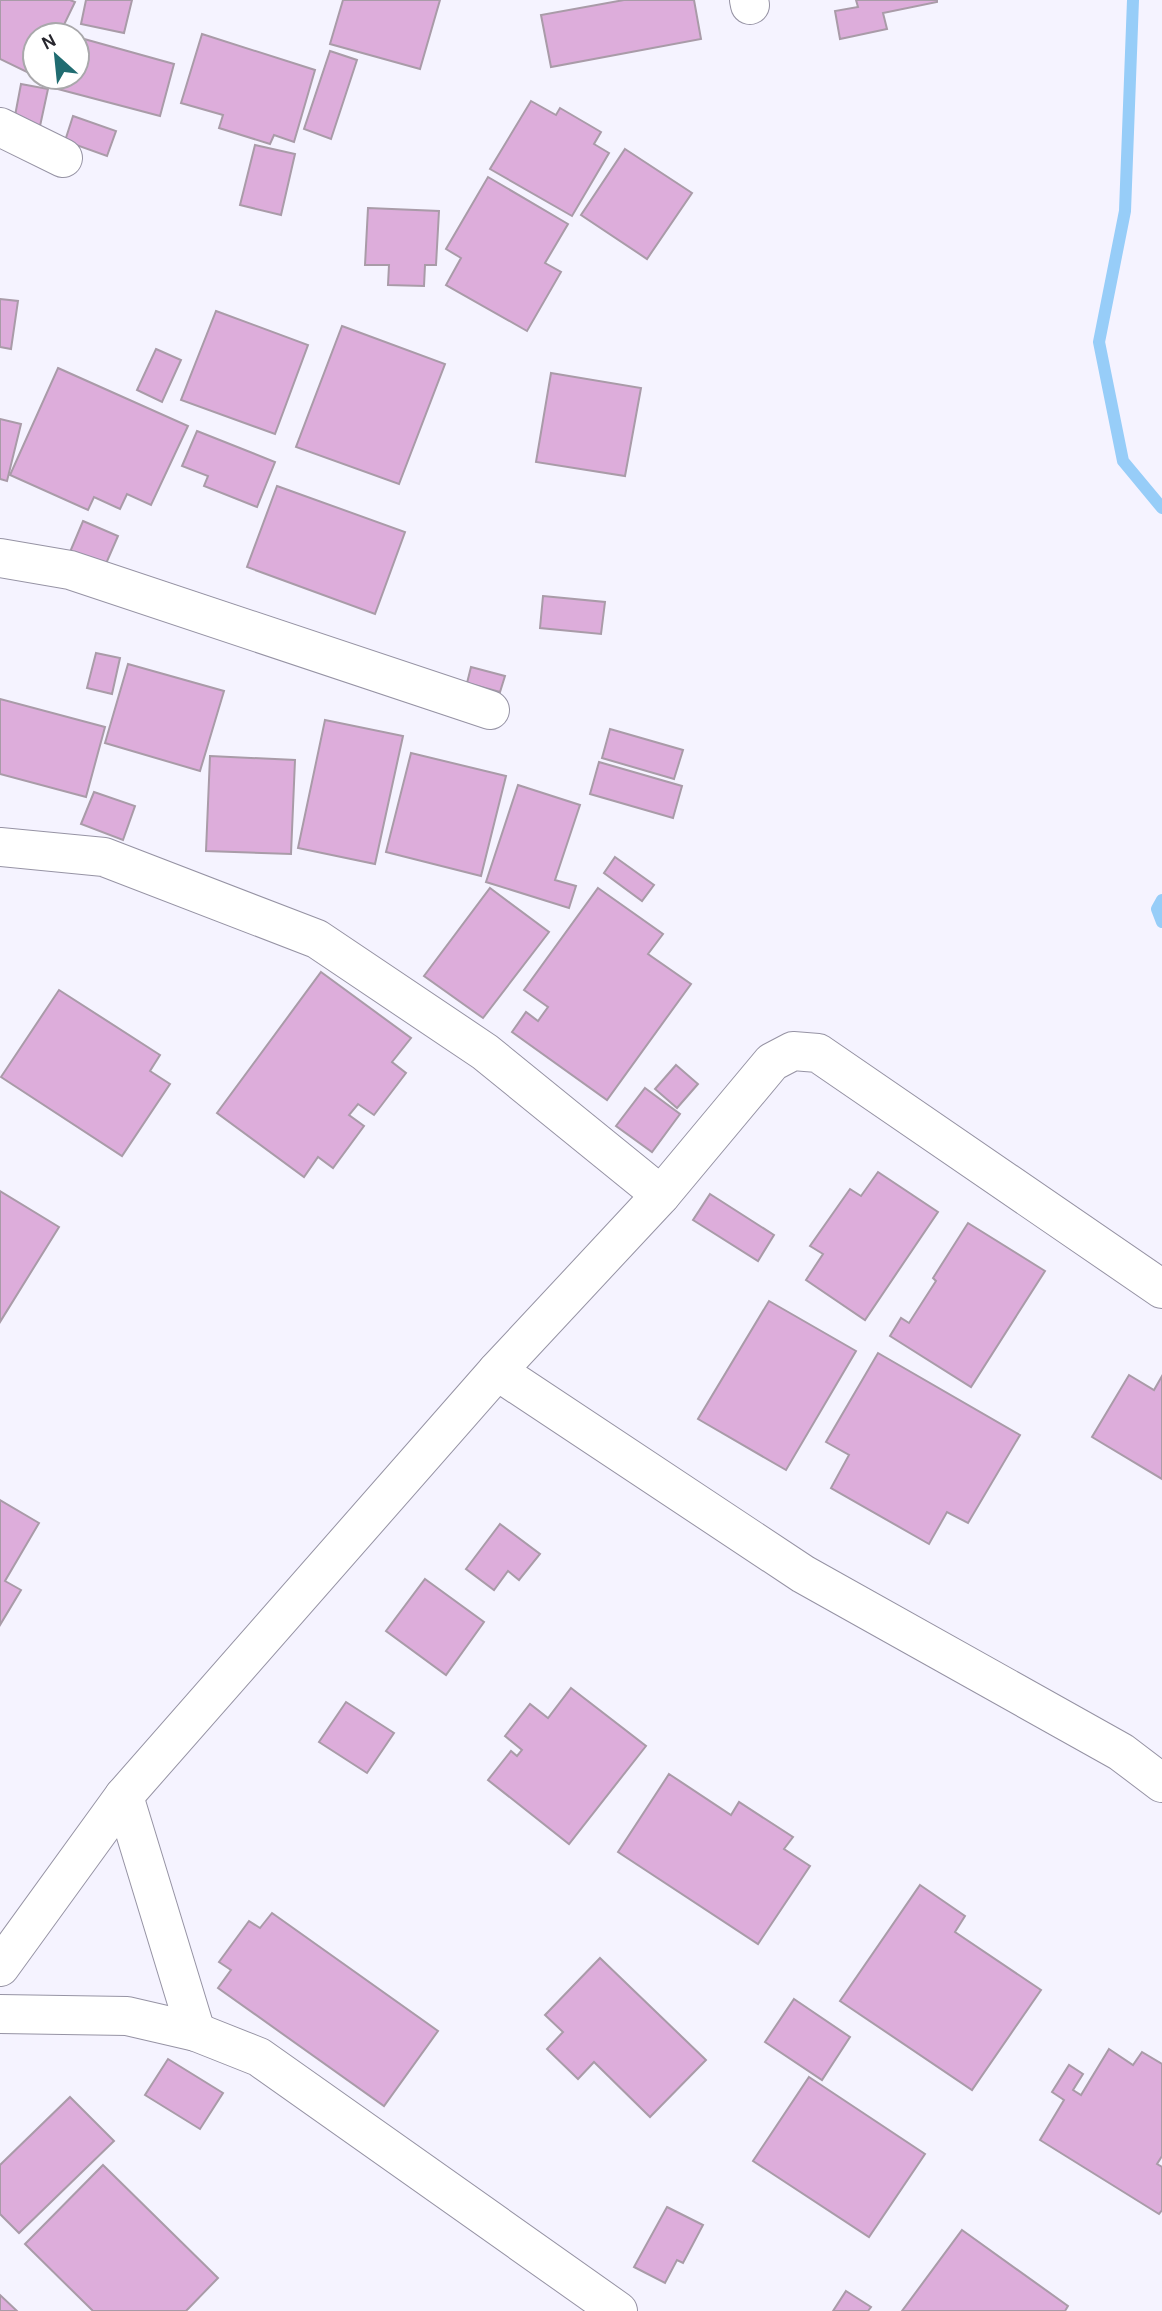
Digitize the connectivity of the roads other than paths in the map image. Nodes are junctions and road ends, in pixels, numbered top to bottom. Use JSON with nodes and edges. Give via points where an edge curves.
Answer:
{"nodes":[{"id":1,"x":0,"y":127,"type":"edge"},
{"id":2,"x":63,"y":158,"type":"dead end"},
{"id":3,"x":0,"y":558,"type":"edge"},
{"id":4,"x":489,"y":710,"type":"dead end"},
{"id":5,"x":0,"y":847,"type":"edge"},
{"id":6,"x":661,"y":1195,"type":"junction"},
{"id":7,"x":1162,"y":1289,"type":"edge"},
{"id":8,"x":496,"y":1371,"type":"junction"},
{"id":9,"x":1162,"y":1783,"type":"edge"},
{"id":10,"x":124,"y":1796,"type":"junction"},
{"id":11,"x":0,"y":1967,"type":"edge"},
{"id":12,"x":0,"y":2014,"type":"edge"},
{"id":13,"x":196,"y":2032,"type":"junction"},
{"id":14,"x":618,"y":2311,"type":"edge"}],
"edges":[{"from":1,"to":2,"type":"street"},
{"from":3,"to":4,"type":"street","via":[[69,570]]},
{"from":5,"to":6,"type":"street","via":[[104,857],[317,939],[485,1052]]},
{"from":6,"to":7,"type":"street","via":[[772,1062],[793,1051],[818,1054]]},
{"from":6,"to":8,"type":"street"},
{"from":8,"to":9,"type":"street","via":[[803,1574],[1121,1752]]},
{"from":8,"to":10,"type":"street"},
{"from":10,"to":11,"type":"street"},
{"from":10,"to":13,"type":"street"},
{"from":12,"to":13,"type":"street","via":[[127,2016]]},
{"from":13,"to":14,"type":"street","via":[[259,2057]]}]}
